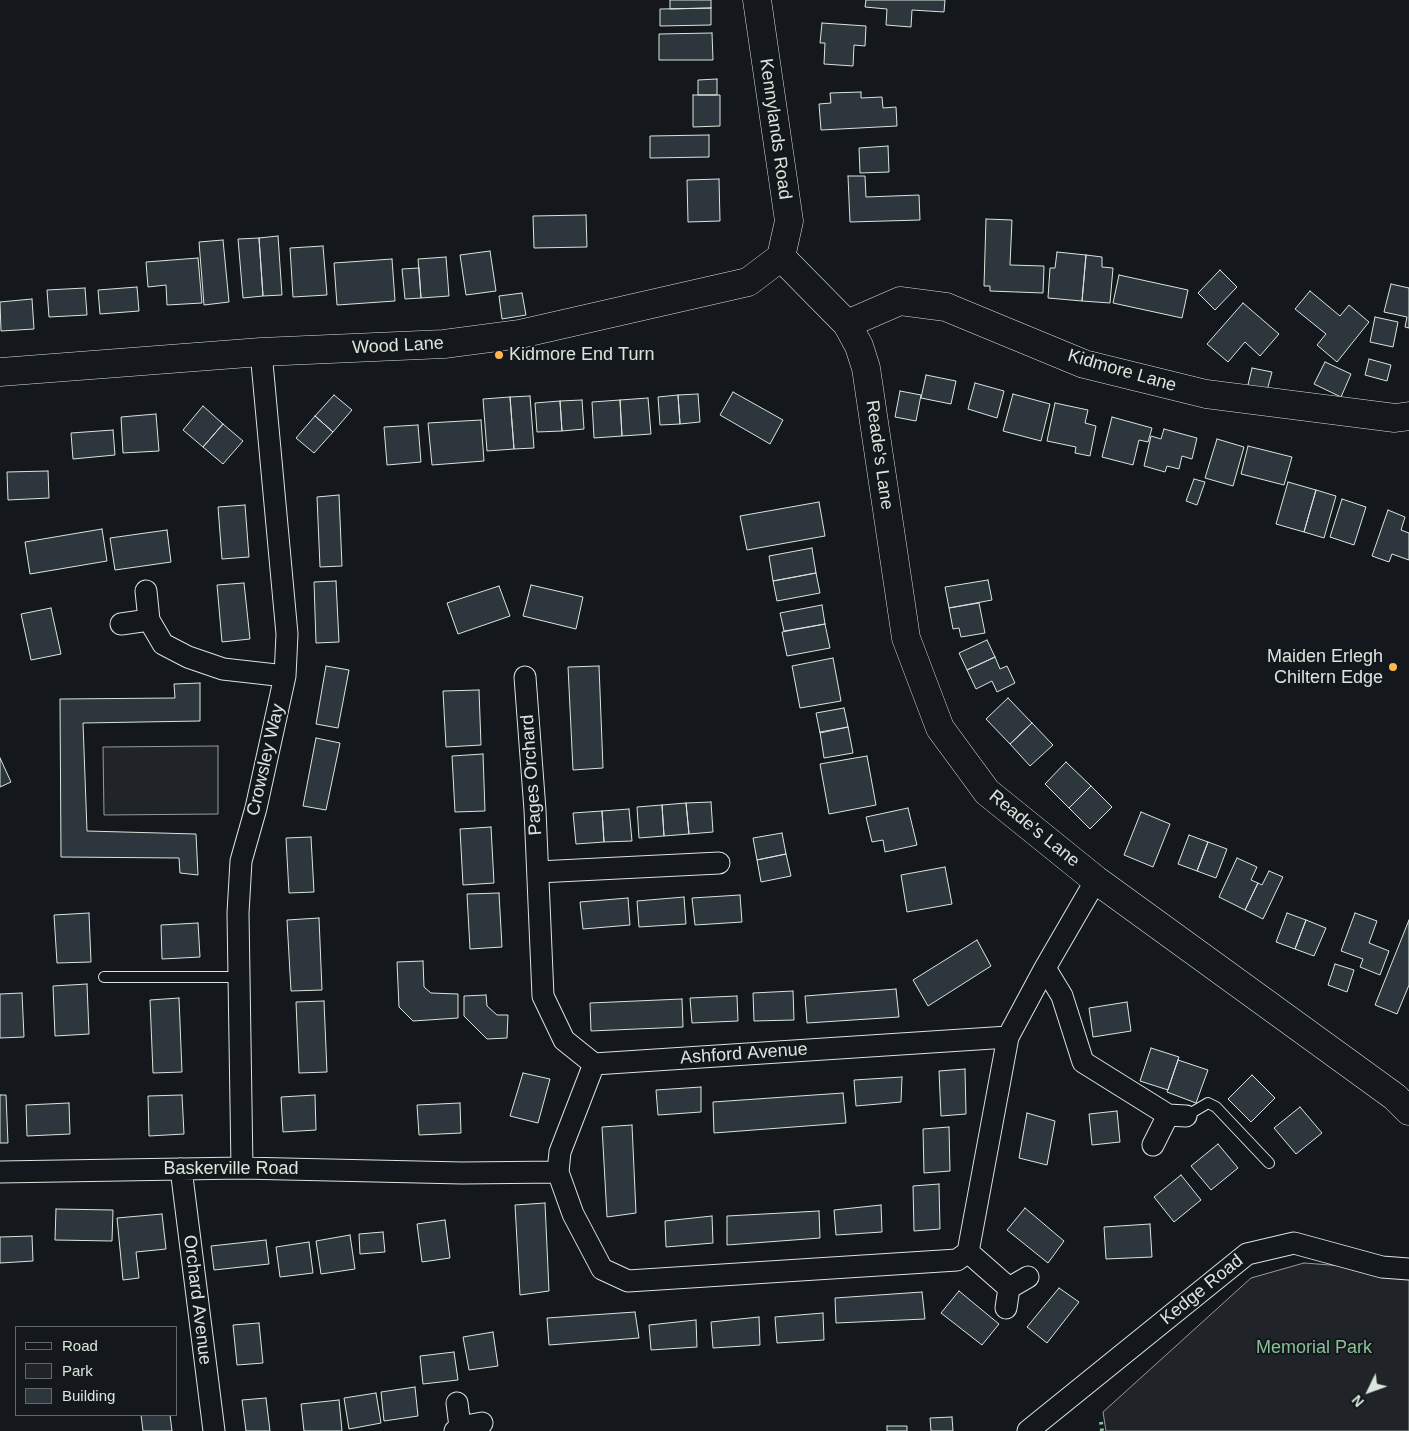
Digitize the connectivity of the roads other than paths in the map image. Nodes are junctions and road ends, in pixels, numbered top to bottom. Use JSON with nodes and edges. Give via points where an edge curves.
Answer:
{"nodes":[{"id":1,"x":757,"y":0,"type":"edge"},
{"id":2,"x":781,"y":257,"type":"junction"},
{"id":3,"x":847,"y":324,"type":"junction"},
{"id":4,"x":261,"y":352,"type":"junction"},
{"id":5,"x":0,"y":372,"type":"edge"},
{"id":6,"x":1409,"y":416,"type":"edge"},
{"id":7,"x":146,"y":591,"type":"dead end"},
{"id":8,"x":149,"y":620,"type":"junction"},
{"id":9,"x":121,"y":624,"type":"dead end"},
{"id":10,"x":285,"y":676,"type":"junction"},
{"id":11,"x":525,"y":677,"type":"dead end"},
{"id":12,"x":719,"y":863,"type":"dead end"},
{"id":13,"x":538,"y":872,"type":"junction"},
{"id":14,"x":1096,"y":880,"type":"junction"},
{"id":15,"x":1045,"y":968,"type":"junction"},
{"id":16,"x":104,"y":977,"type":"dead end"},
{"id":17,"x":238,"y":977,"type":"junction"},
{"id":18,"x":1008,"y":1037,"type":"junction"},
{"id":19,"x":594,"y":1064,"type":"junction"},
{"id":20,"x":1409,"y":1111,"type":"edge"},
{"id":21,"x":1177,"y":1115,"type":"junction"},
{"id":22,"x":1152,"y":1145,"type":"dead end"},
{"id":23,"x":1269,"y":1163,"type":"dead end"},
{"id":24,"x":242,"y":1168,"type":"junction"},
{"id":25,"x":181,"y":1169,"type":"junction"},
{"id":26,"x":0,"y":1172,"type":"edge"},
{"id":27,"x":558,"y":1172,"type":"junction"},
{"id":28,"x":968,"y":1252,"type":"junction"},
{"id":29,"x":1409,"y":1269,"type":"edge"},
{"id":30,"x":1028,"y":1277,"type":"dead end"},
{"id":31,"x":457,"y":1403,"type":"dead end"},
{"id":32,"x":482,"y":1423,"type":"dead end"},
{"id":33,"x":457,"y":1429,"type":"edge"},
{"id":34,"x":214,"y":1431,"type":"edge"},
{"id":35,"x":1028,"y":1431,"type":"edge"}],
"edges":[{"from":1,"to":2,"type":"street","name":"Kennylands Road","via":[[789,221]]},
{"from":2,"to":3,"type":"street","name":"Reade's Lane"},
{"from":2,"to":4,"type":"street","name":"Wood Lane","via":[[748,282],[520,334],[444,344]]},
{"from":3,"to":6,"type":"street","name":"Kidmore Lane","via":[[900,301],[946,307],[1084,364],[1206,394],[1395,418]]},
{"from":3,"to":14,"type":"street","name":"Reade's Lane","via":[[866,368],[906,638],[940,728],[987,792]]},
{"from":4,"to":5,"type":"street","name":"Wood Lane"},
{"from":4,"to":10,"type":"street","name":"Crowsley Way","via":[[287,634]]},
{"from":7,"to":8,"type":"street"},
{"from":8,"to":9,"type":"street"},
{"from":8,"to":10,"type":"street","via":[[162,644],[188,657],[223,669]]},
{"from":10,"to":17,"type":"street","name":"Crowsley Way","via":[[241,861]]},
{"from":11,"to":13,"type":"street","name":"Pages Orchard"},
{"from":12,"to":13,"type":"street"},
{"from":13,"to":19,"type":"street","name":"Pages Orchard","via":[[543,996],[564,1040]]},
{"from":14,"to":15,"type":"street"},
{"from":14,"to":20,"type":"street","name":"Reade's Lane","via":[[1396,1097]]},
{"from":15,"to":18,"type":"street"},
{"from":15,"to":21,"type":"street","via":[[1062,996],[1083,1062]]},
{"from":16,"to":17,"type":"lane"},
{"from":17,"to":24,"type":"street","name":"Crowsley Way"},
{"from":18,"to":19,"type":"street","name":"Ashford Avenue"},
{"from":18,"to":28,"type":"street"},
{"from":19,"to":27,"type":"street","via":[[560,1152]]},
{"from":21,"to":22,"type":"street"},
{"from":21,"to":23,"type":"lane","via":[[1208,1103],[1216,1107]]},
{"from":24,"to":25,"type":"street","name":"Baskerville Road"},
{"from":24,"to":27,"type":"street","name":"Baskerville Road"},
{"from":25,"to":26,"type":"street","name":"Baskerville Road"},
{"from":25,"to":34,"type":"street","name":"Orchard Avenue"},
{"from":27,"to":28,"type":"street","via":[[573,1214],[602,1268],[628,1281],[957,1260]]},
{"from":28,"to":30,"type":"street","via":[[1007,1298]]},
{"from":29,"to":35,"type":"street","name":"Kedge Road","via":[[1382,1267],[1294,1243],[1247,1254]]},
{"from":31,"to":33,"type":"street"},
{"from":32,"to":33,"type":"street"}]}
